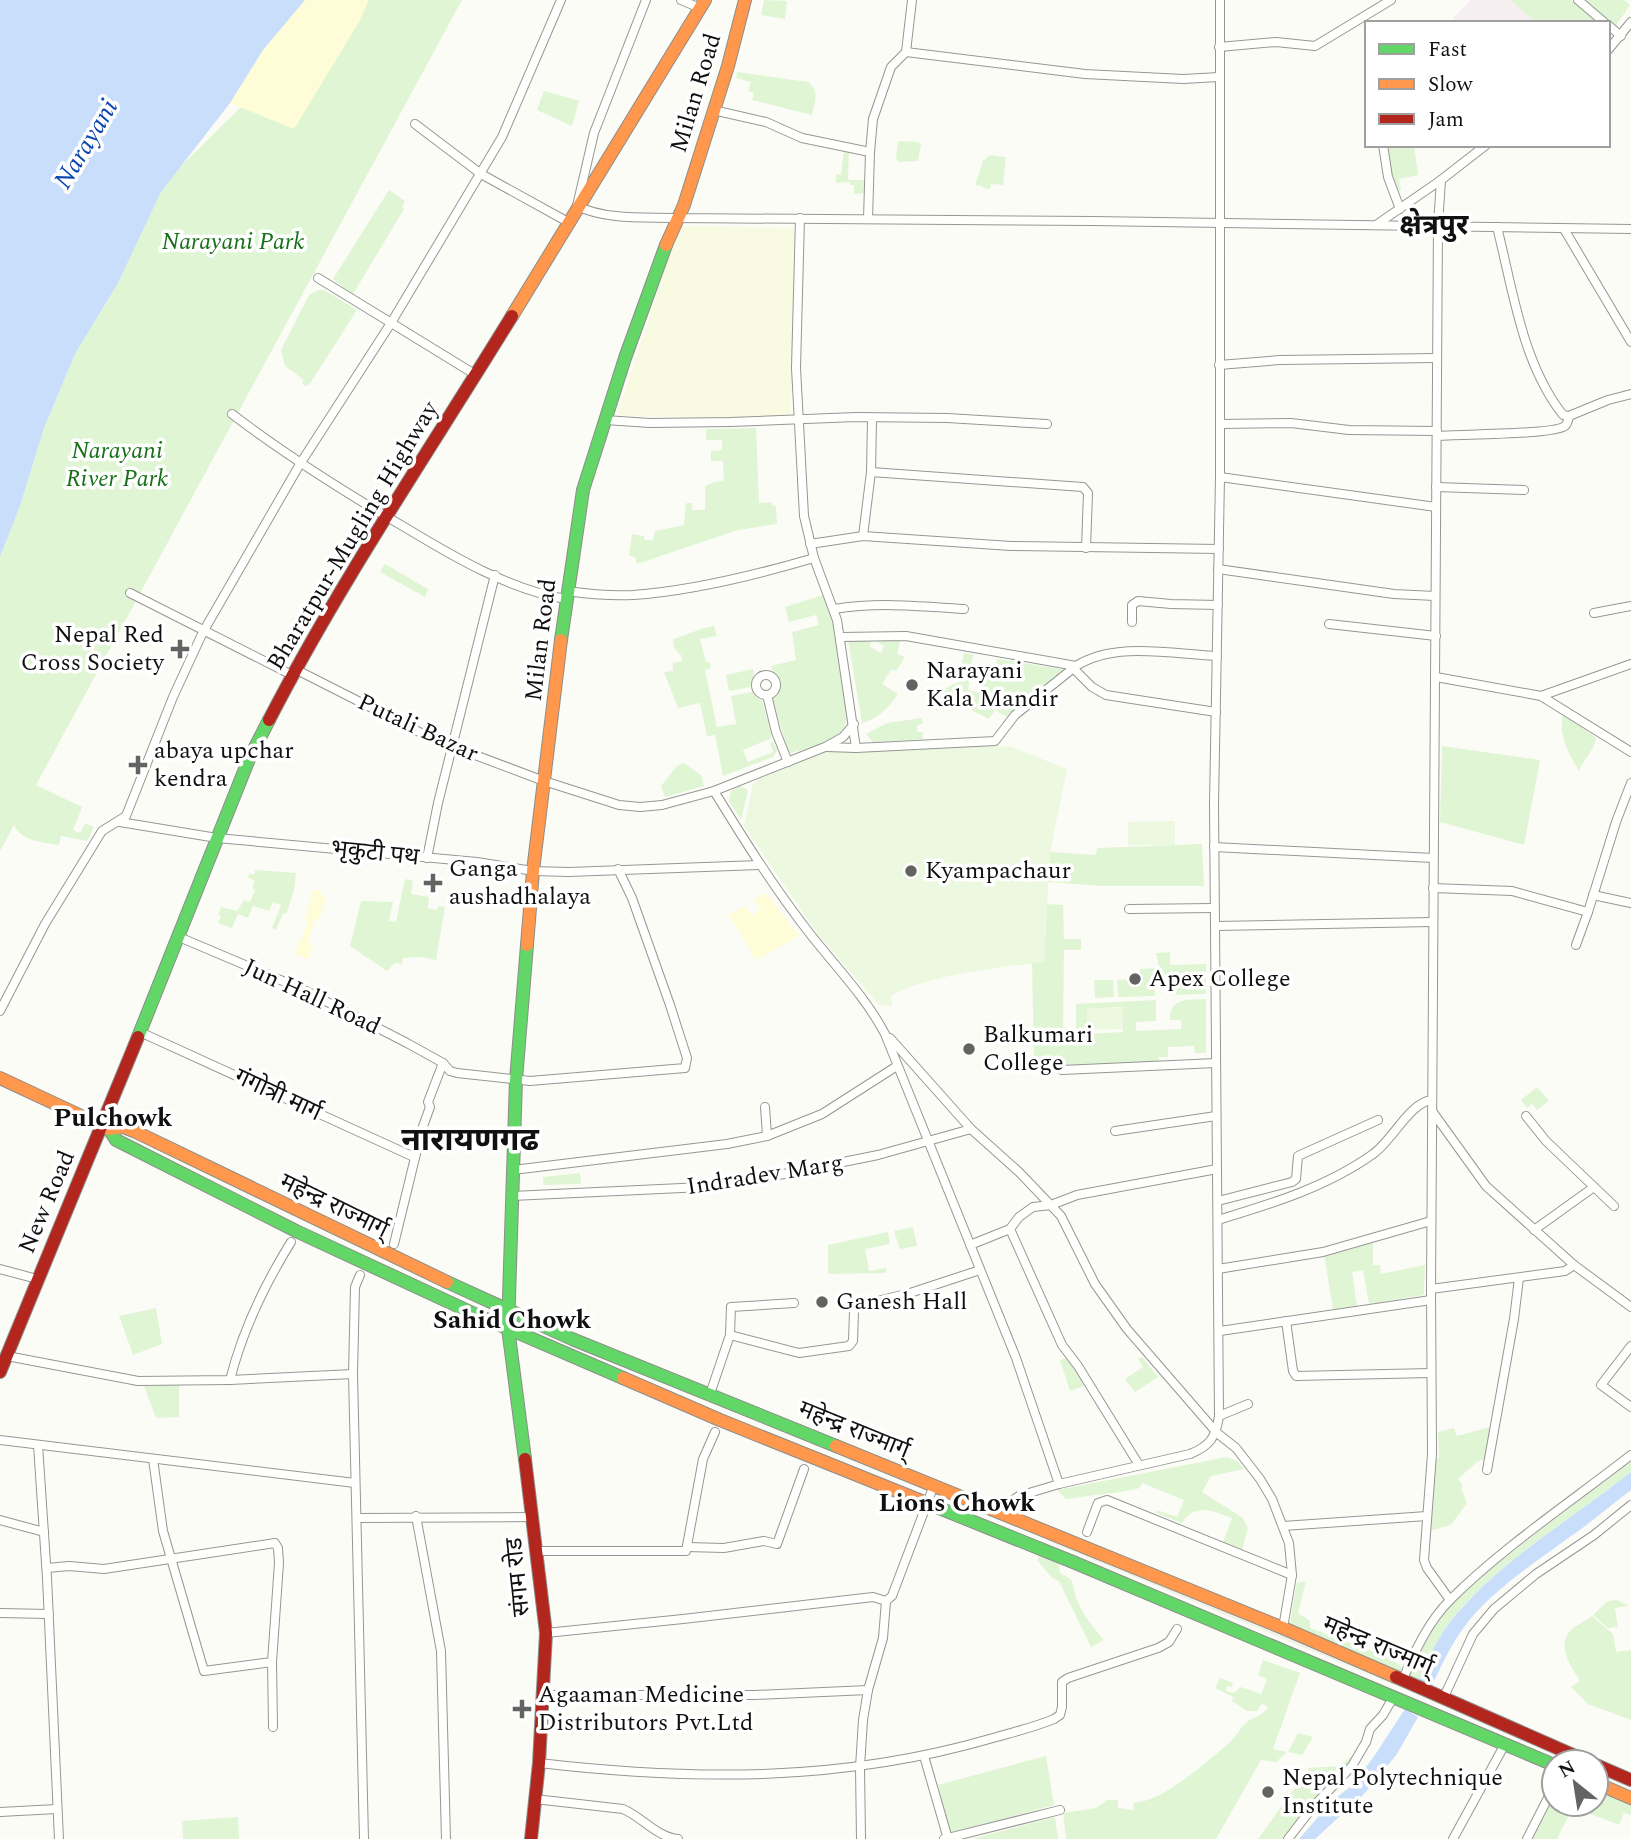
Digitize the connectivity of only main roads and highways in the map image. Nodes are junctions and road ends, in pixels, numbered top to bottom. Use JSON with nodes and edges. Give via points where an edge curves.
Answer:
{"nodes":[{"id":1,"x":745,"y":0,"type":"edge"},
{"id":2,"x":702,"y":4,"type":"edge"},
{"id":3,"x":0,"y":1078,"type":"edge"},
{"id":4,"x":105,"y":1127,"type":"junction"},
{"id":5,"x":509,"y":1311,"type":"junction"},
{"id":6,"x":508,"y":1328,"type":"junction"},
{"id":7,"x":0,"y":1372,"type":"edge"},
{"id":8,"x":1558,"y":1748,"type":"edge"},
{"id":9,"x":1540,"y":1759,"type":"edge"},
{"id":10,"x":1610,"y":1771,"type":"edge"},
{"id":11,"x":1631,"y":1780,"type":"edge"},
{"id":12,"x":1610,"y":1789,"type":"edge"},
{"id":13,"x":1631,"y":1798,"type":"edge"},
{"id":14,"x":531,"y":1839,"type":"edge"}],
"edges":[{"from":1,"to":5,"type":"main road","name":"Milan Road","via":[[684,205],[625,358],[583,490],[533,871],[516,1080]]},
{"from":2,"to":4,"type":"main road","name":"Bharatpur-Mugling Highway","via":[[294,672],[249,759]]},
{"from":3,"to":4,"type":"main road","name":"महेन्द्र राज्मार्ग्"},
{"from":4,"to":5,"type":"main road","name":"महेन्द्र राज्मार्ग्","via":[[123,1126]]},
{"from":4,"to":6,"type":"main road","name":"महेन्द्र राज्मार्ग्","via":[[116,1140],[296,1231]]},
{"from":4,"to":7,"type":"main road","name":"New Road"},
{"from":5,"to":6,"type":"main road","name":"संगम रोड"},
{"from":5,"to":8,"type":"main road","name":"महेन्द्र राज्मार्ग्","via":[[1283,1628]]},
{"from":6,"to":9,"type":"main road","name":"महेन्द्र राज्मार्ग्"},
{"from":6,"to":14,"type":"main road","name":"संगम रोड","via":[[546,1633]]},
{"from":10,"to":11,"type":"main road"},
{"from":12,"to":13,"type":"main road"}]}
